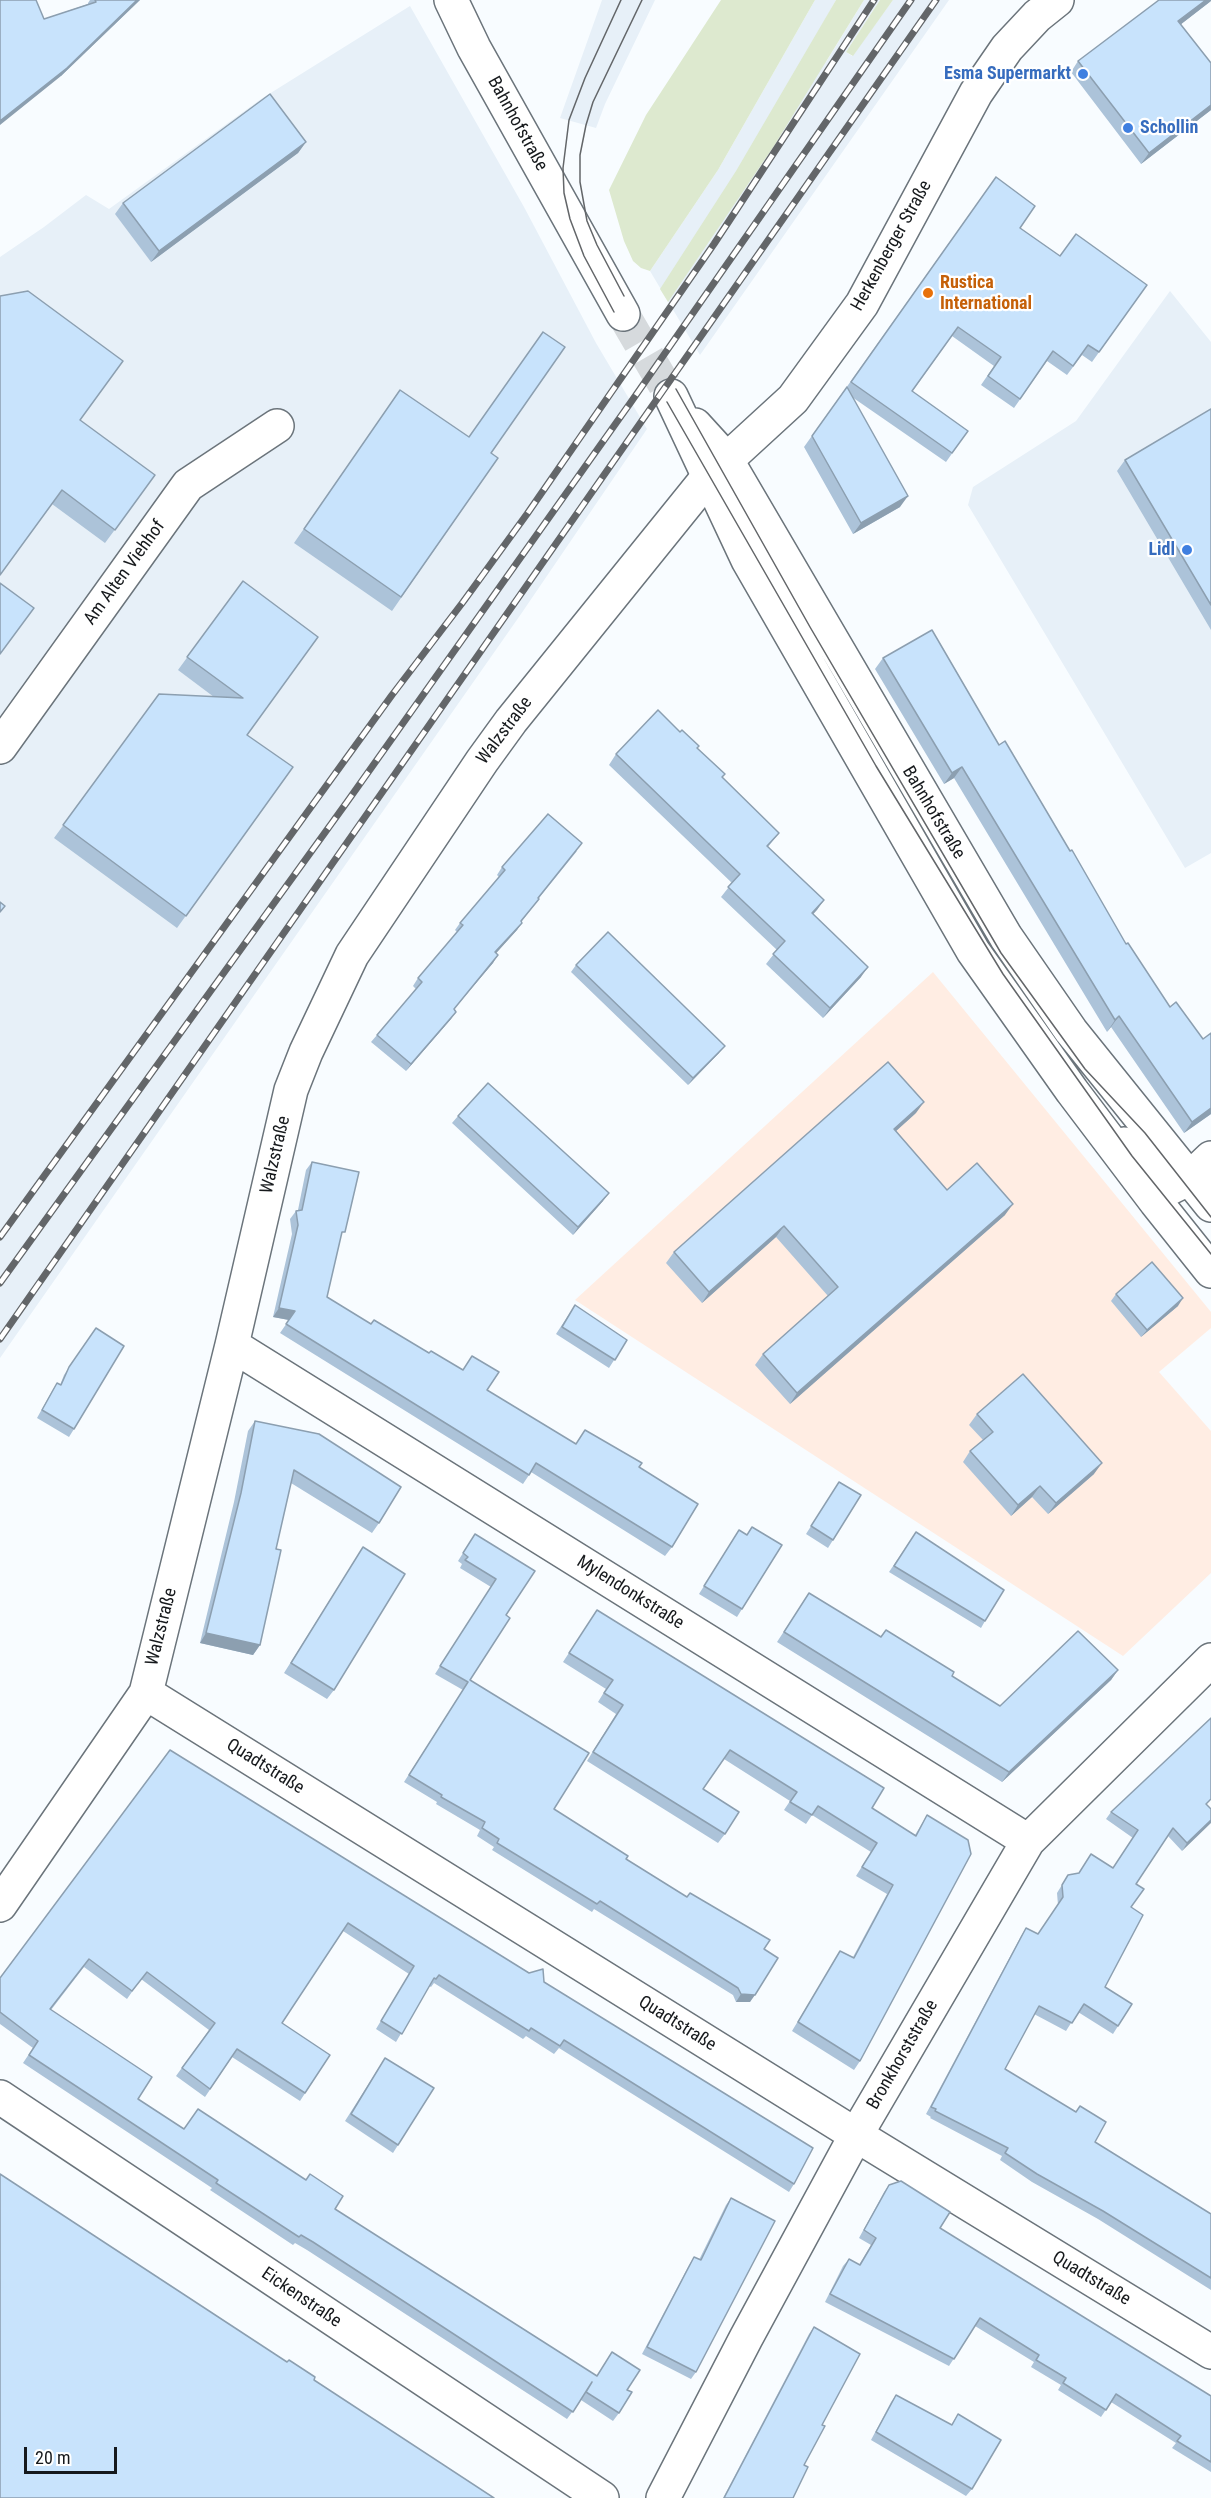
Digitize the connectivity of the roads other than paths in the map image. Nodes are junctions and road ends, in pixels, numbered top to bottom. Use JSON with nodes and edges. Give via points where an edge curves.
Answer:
{"nodes":[{"id":1,"x":451,"y":0,"type":"edge"},
{"id":2,"x":1057,"y":0,"type":"edge"},
{"id":3,"x":623,"y":314,"type":"tunnel mouth"},
{"id":4,"x":674,"y":401,"type":"tunnel mouth"},
{"id":5,"x":277,"y":426,"type":"dead end"},
{"id":6,"x":717,"y":468,"type":"junction"},
{"id":7,"x":0,"y":747,"type":"edge"},
{"id":8,"x":1091,"y":1116,"type":"junction"},
{"id":9,"x":1190,"y":1175,"type":"edge"},
{"id":10,"x":1211,"y":1205,"type":"edge"},
{"id":11,"x":1211,"y":1271,"type":"edge"},
{"id":12,"x":231,"y":1345,"type":"junction"},
{"id":13,"x":1211,"y":1660,"type":"edge"},
{"id":14,"x":146,"y":1693,"type":"junction"},
{"id":15,"x":1028,"y":1841,"type":"junction"},
{"id":16,"x":0,"y":1905,"type":"edge"},
{"id":17,"x":0,"y":2097,"type":"edge"},
{"id":18,"x":856,"y":2135,"type":"junction"},
{"id":19,"x":1211,"y":2352,"type":"edge"},
{"id":20,"x":602,"y":2498,"type":"edge"},
{"id":21,"x":663,"y":2498,"type":"edge"}],
"edges":[{"from":1,"to":3,"type":"street","name":"Bahnhofstraße"},
{"from":2,"to":6,"type":"street","name":"Herkenberger Straße","via":[[1036,16],[1007,48],[976,93],[855,314],[794,399]]},
{"from":4,"to":6,"type":"street","name":"Bahnhofstraße"},
{"from":5,"to":7,"type":"street","name":"Am Alten Viehhof","via":[[189,485]]},
{"from":6,"to":8,"type":"street","name":"Bahnhofstraße","via":[[748,560],[973,951]]},
{"from":6,"to":9,"type":"street","name":"Bahnhofstraße","via":[[1006,937],[1071,1031]]},
{"from":6,"to":12,"type":"street","name":"Walzstraße","via":[[511,721],[352,955],[291,1090]]},
{"from":8,"to":9,"type":"street","name":"Bahnhofstraße"},
{"from":8,"to":11,"type":"street","name":"Bahnhofstraße"},
{"from":9,"to":10,"type":"street","name":"Bahnhofstraße"},
{"from":12,"to":14,"type":"street","name":"Walzstraße"},
{"from":12,"to":15,"type":"street","name":"Mylendonkstraße"},
{"from":13,"to":15,"type":"street","name":"Bronkhorststraße"},
{"from":14,"to":16,"type":"street","name":"Walzstraße"},
{"from":14,"to":18,"type":"street","name":"Quadtstraße"},
{"from":15,"to":18,"type":"street","name":"Bronkhorststraße"},
{"from":17,"to":20,"type":"street","name":"Eickenstraße"},
{"from":18,"to":19,"type":"street","name":"Quadtstraße"},
{"from":18,"to":21,"type":"street","name":"Bronkhorststraße"}]}
